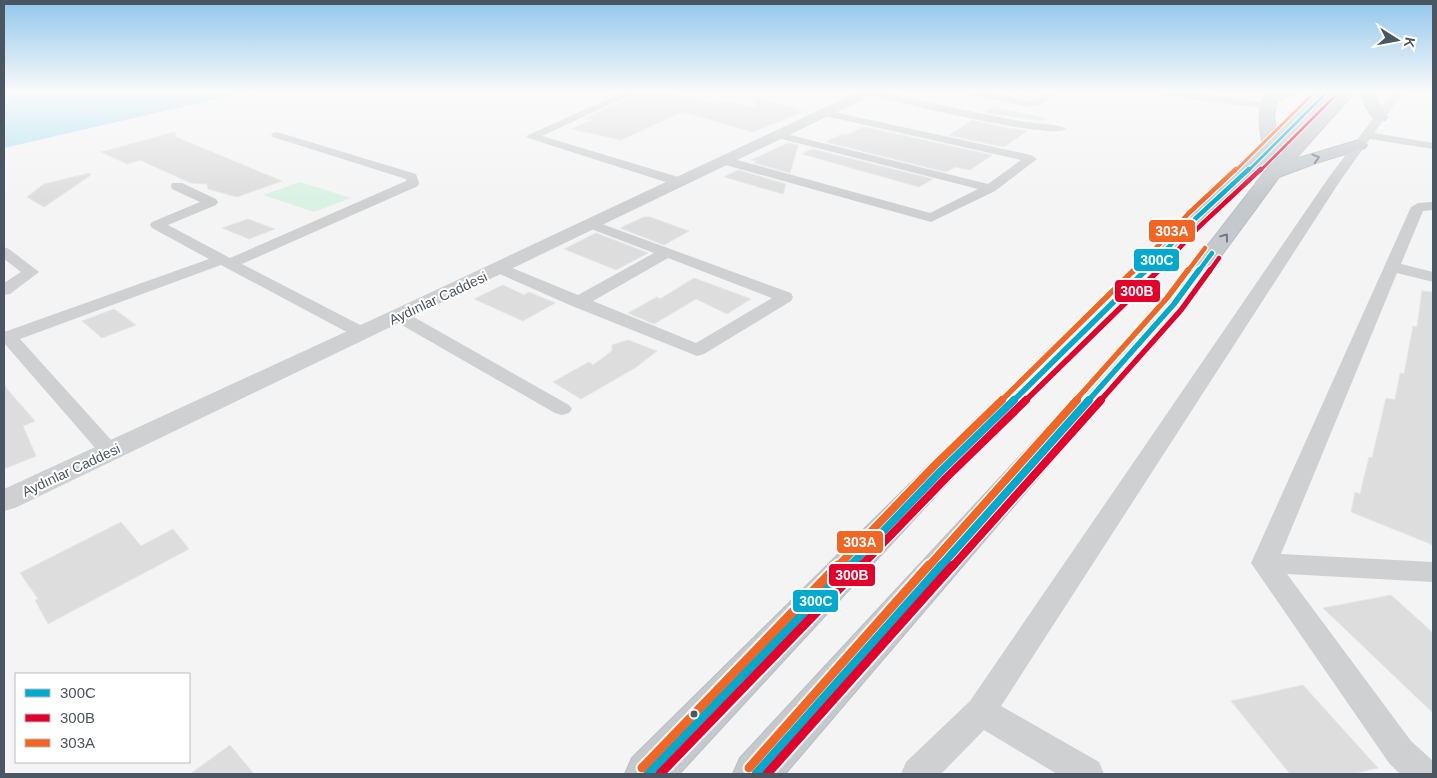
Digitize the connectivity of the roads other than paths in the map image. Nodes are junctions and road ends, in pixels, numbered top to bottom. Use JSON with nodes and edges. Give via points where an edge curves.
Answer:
{"nodes":[{"id":1,"x":552,"y":127,"type":"edge"},
{"id":2,"x":793,"y":127,"type":"edge"},
{"id":3,"x":890,"y":127,"type":"edge"},
{"id":4,"x":1037,"y":127,"type":"edge"},
{"id":5,"x":1268,"y":127,"type":"edge"},
{"id":6,"x":1299,"y":127,"type":"edge"},
{"id":7,"x":1309,"y":127,"type":"edge"},
{"id":8,"x":1370,"y":127,"type":"edge"},
{"id":9,"x":1373,"y":127,"type":"edge"},
{"id":10,"x":1060,"y":129,"type":"dead end"},
{"id":11,"x":1370,"y":131,"type":"junction"},
{"id":12,"x":778,"y":134,"type":"junction"},
{"id":13,"x":277,"y":135,"type":"dead end"},
{"id":14,"x":1433,"y":138,"type":"edge"},
{"id":15,"x":1433,"y":146,"type":"edge"},
{"id":16,"x":726,"y":161,"type":"junction"},
{"id":17,"x":1272,"y":161,"type":"junction"},
{"id":18,"x":680,"y":182,"type":"junction"},
{"id":19,"x":177,"y":186,"type":"dead end"},
{"id":20,"x":990,"y":188,"type":"junction"},
{"id":21,"x":1433,"y":206,"type":"edge"},
{"id":22,"x":590,"y":224,"type":"junction"},
{"id":23,"x":4,"y":252,"type":"edge"},
{"id":24,"x":666,"y":253,"type":"junction"},
{"id":25,"x":227,"y":261,"type":"junction"},
{"id":26,"x":1392,"y":267,"type":"junction"},
{"id":27,"x":499,"y":268,"type":"junction"},
{"id":28,"x":1433,"y":277,"type":"edge"},
{"id":29,"x":4,"y":290,"type":"edge"},
{"id":30,"x":578,"y":302,"type":"junction"},
{"id":31,"x":399,"y":316,"type":"junction"},
{"id":32,"x":362,"y":333,"type":"junction"},
{"id":33,"x":6,"y":336,"type":"edge"},
{"id":34,"x":562,"y":409,"type":"dead end"},
{"id":35,"x":111,"y":452,"type":"junction"},
{"id":36,"x":4,"y":501,"type":"edge"},
{"id":37,"x":1264,"y":563,"type":"junction"},
{"id":38,"x":1433,"y":572,"type":"edge"},
{"id":39,"x":982,"y":711,"type":"junction"},
{"id":40,"x":648,"y":774,"type":"edge"},
{"id":41,"x":756,"y":774,"type":"edge"},
{"id":42,"x":918,"y":774,"type":"edge"},
{"id":43,"x":1087,"y":774,"type":"edge"},
{"id":44,"x":1423,"y":774,"type":"edge"}],
"edges":[{"from":1,"to":18,"type":"street","via":[[532,136]]},
{"from":2,"to":12,"type":"street","name":"Aydınlar Caddesi"},
{"from":3,"to":20,"type":"street","via":[[1031,158]]},
{"from":4,"to":10,"type":"street"},
{"from":5,"to":17,"type":"highway"},
{"from":6,"to":17,"type":"highway"},
{"from":7,"to":17,"type":"highway"},
{"from":8,"to":11,"type":"highway"},
{"from":9,"to":11,"type":"street"},
{"from":11,"to":14,"type":"street"},
{"from":11,"to":15,"type":"street"},
{"from":17,"to":11,"type":"highway","one_way":true,"via":[[1310,159]]},
{"from":11,"to":39,"type":"street","via":[[1334,180]]},
{"from":12,"to":16,"type":"street","name":"Aydınlar Caddesi"},
{"from":12,"to":20,"type":"street"},
{"from":13,"to":25,"type":"street","via":[[412,177],[413,183]]},
{"from":16,"to":18,"type":"street","name":"Aydınlar Caddesi"},
{"from":16,"to":20,"type":"street","via":[[932,218]]},
{"from":17,"to":40,"type":"highway","via":[[1195,219],[941,471]]},
{"from":41,"to":17,"type":"highway","one_way":true,"via":[[1174,304]]},
{"from":18,"to":22,"type":"street","name":"Aydınlar Caddesi"},
{"from":19,"to":25,"type":"street","via":[[211,202],[157,224]]},
{"from":21,"to":26,"type":"street","via":[[1418,207]]},
{"from":22,"to":24,"type":"street"},
{"from":22,"to":27,"type":"street","name":"Aydınlar Caddesi"},
{"from":23,"to":29,"type":"street","via":[[31,272]]},
{"from":24,"to":30,"type":"street"},
{"from":24,"to":30,"type":"street","via":[[785,297],[697,350]]},
{"from":25,"to":32,"type":"street"},
{"from":25,"to":33,"type":"street"},
{"from":26,"to":28,"type":"street"},
{"from":26,"to":37,"type":"street"},
{"from":27,"to":30,"type":"street"},
{"from":27,"to":31,"type":"street","name":"Aydınlar Caddesi"},
{"from":31,"to":32,"type":"street","name":"Aydınlar Caddesi"},
{"from":31,"to":34,"type":"street"},
{"from":32,"to":35,"type":"street","name":"Aydınlar Caddesi"},
{"from":33,"to":35,"type":"street"},
{"from":35,"to":36,"type":"street","name":"Aydınlar Caddesi"},
{"from":37,"to":38,"type":"street"},
{"from":37,"to":44,"type":"street","via":[[1400,752]]},
{"from":39,"to":42,"type":"street"},
{"from":39,"to":43,"type":"street"}]}
